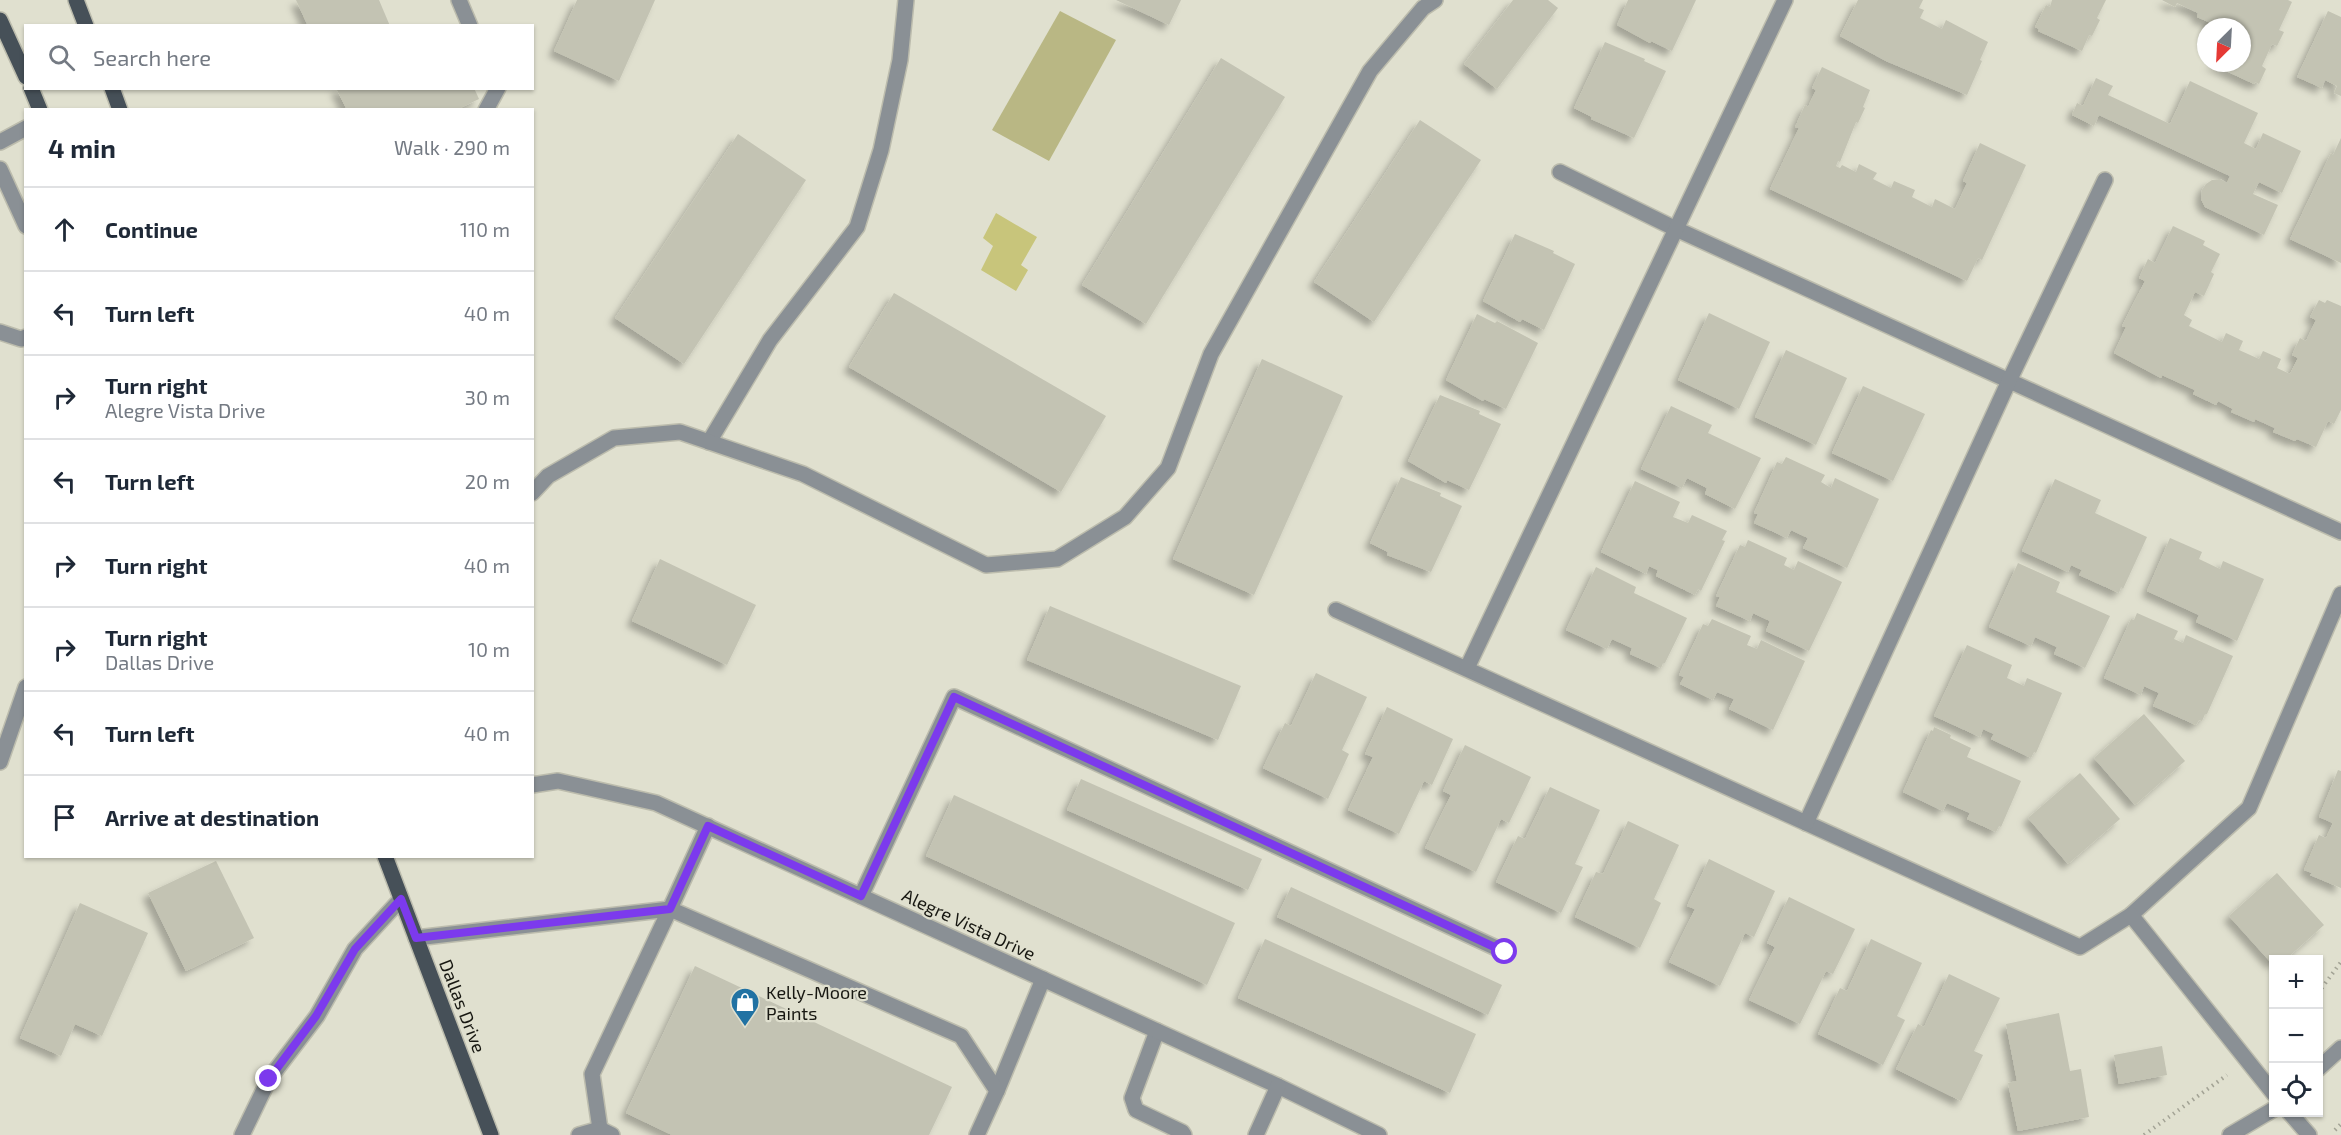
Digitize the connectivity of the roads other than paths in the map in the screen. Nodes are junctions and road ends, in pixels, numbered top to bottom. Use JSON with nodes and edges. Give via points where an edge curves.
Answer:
{"nodes":[{"id":1,"x":76,"y":0,"type":"edge"},
{"id":2,"x":459,"y":0,"type":"edge"},
{"id":3,"x":906,"y":0,"type":"edge"},
{"id":4,"x":1436,"y":0,"type":"edge"},
{"id":5,"x":1785,"y":0,"type":"edge"},
{"id":6,"x":0,"y":20,"type":"edge"},
{"id":7,"x":85,"y":24,"type":"edge"},
{"id":8,"x":469,"y":24,"type":"edge"},
{"id":9,"x":24,"y":73,"type":"edge"},
{"id":10,"x":32,"y":90,"type":"edge"},
{"id":11,"x":113,"y":90,"type":"edge"},
{"id":12,"x":497,"y":90,"type":"edge"},
{"id":13,"x":39,"y":108,"type":"edge"},
{"id":14,"x":119,"y":108,"type":"edge"},
{"id":15,"x":487,"y":108,"type":"edge"},
{"id":16,"x":24,"y":129,"type":"edge"},
{"id":17,"x":0,"y":142,"type":"edge"},
{"id":18,"x":0,"y":169,"type":"edge"},
{"id":19,"x":1560,"y":172,"type":"dead end"},
{"id":20,"x":2105,"y":180,"type":"dead end"},
{"id":21,"x":24,"y":222,"type":"edge"},
{"id":22,"x":1676,"y":229,"type":"junction"},
{"id":23,"x":0,"y":332,"type":"edge"},
{"id":24,"x":24,"y":338,"type":"edge"},
{"id":25,"x":2009,"y":381,"type":"junction"},
{"id":26,"x":709,"y":442,"type":"junction"},
{"id":27,"x":534,"y":491,"type":"edge"},
{"id":28,"x":2341,"y":532,"type":"edge"},
{"id":29,"x":2341,"y":594,"type":"edge"},
{"id":30,"x":1336,"y":610,"type":"dead end"},
{"id":31,"x":1467,"y":668,"type":"junction"},
{"id":32,"x":24,"y":693,"type":"edge"},
{"id":33,"x":0,"y":762,"type":"edge"},
{"id":34,"x":534,"y":785,"type":"edge"},
{"id":35,"x":1806,"y":822,"type":"junction"},
{"id":36,"x":708,"y":826,"type":"junction"},
{"id":37,"x":386,"y":858,"type":"edge"},
{"id":38,"x":861,"y":896,"type":"junction"},
{"id":39,"x":401,"y":899,"type":"junction"},
{"id":40,"x":670,"y":909,"type":"junction"},
{"id":41,"x":2132,"y":915,"type":"junction"},
{"id":42,"x":416,"y":938,"type":"junction"},
{"id":43,"x":1505,"y":952,"type":"dead end"},
{"id":44,"x":1043,"y":979,"type":"junction"},
{"id":45,"x":1157,"y":1031,"type":"junction"},
{"id":46,"x":2341,"y":1048,"type":"edge"},
{"id":47,"x":2323,"y":1065,"type":"edge"},
{"id":48,"x":1278,"y":1086,"type":"junction"},
{"id":49,"x":2269,"y":1088,"type":"edge"},
{"id":50,"x":997,"y":1091,"type":"junction"},
{"id":51,"x":2269,"y":1112,"type":"edge"},
{"id":52,"x":2293,"y":1117,"type":"edge"},
{"id":53,"x":606,"y":1132,"type":"edge"},
{"id":54,"x":242,"y":1135,"type":"edge"},
{"id":55,"x":491,"y":1135,"type":"edge"},
{"id":56,"x":579,"y":1135,"type":"edge"},
{"id":57,"x":977,"y":1135,"type":"edge"},
{"id":58,"x":1184,"y":1135,"type":"edge"},
{"id":59,"x":1256,"y":1135,"type":"edge"},
{"id":60,"x":1379,"y":1135,"type":"edge"},
{"id":61,"x":2230,"y":1135,"type":"edge"},
{"id":62,"x":2309,"y":1135,"type":"edge"}],
"edges":[{"from":1,"to":7,"type":"main road"},
{"from":2,"to":8,"type":"street"},
{"from":3,"to":26,"type":"street","via":[[900,60],[881,150],[857,227],[770,340]]},
{"from":4,"to":26,"type":"street","via":[[1423,8],[1370,71],[1211,354],[1168,468],[1125,517],[1056,559],[986,565],[803,474]]},
{"from":5,"to":22,"type":"street"},
{"from":6,"to":9,"type":"main road"},
{"from":10,"to":13,"type":"main road"},
{"from":11,"to":14,"type":"main road"},
{"from":12,"to":15,"type":"street"},
{"from":16,"to":17,"type":"street"},
{"from":18,"to":21,"type":"street"},
{"from":19,"to":22,"type":"street"},
{"from":20,"to":25,"type":"street"},
{"from":22,"to":25,"type":"street"},
{"from":22,"to":31,"type":"street"},
{"from":23,"to":24,"type":"street"},
{"from":25,"to":28,"type":"street"},
{"from":25,"to":35,"type":"street"},
{"from":26,"to":27,"type":"street","via":[[680,432],[614,438],[548,476]]},
{"from":29,"to":41,"type":"street","via":[[2249,808]]},
{"from":30,"to":31,"type":"street"},
{"from":31,"to":35,"type":"street"},
{"from":32,"to":33,"type":"street"},
{"from":34,"to":36,"type":"street","name":"Alegre Vista Drive","via":[[558,781],[656,803]]},
{"from":35,"to":41,"type":"street","via":[[2080,947]]},
{"from":36,"to":38,"type":"street","name":"Alegre Vista Drive"},
{"from":36,"to":40,"type":"street"},
{"from":37,"to":39,"type":"main road","name":"Dallas Drive"},
{"from":38,"to":43,"type":"street","via":[[954,697]]},
{"from":38,"to":44,"type":"street","name":"Alegre Vista Drive"},
{"from":39,"to":42,"type":"main road","name":"Dallas Drive"},
{"from":39,"to":54,"type":"street","via":[[355,949],[316,1016],[269,1079]]},
{"from":40,"to":42,"type":"street"},
{"from":40,"to":50,"type":"street","via":[[961,1036]]},
{"from":40,"to":53,"type":"street","via":[[592,1074]]},
{"from":41,"to":49,"type":"street"},
{"from":42,"to":55,"type":"main road","name":"Dallas Drive"},
{"from":44,"to":45,"type":"street","name":"Alegre Vista Drive"},
{"from":44,"to":50,"type":"street"},
{"from":45,"to":48,"type":"street","name":"Alegre Vista Drive"},
{"from":45,"to":58,"type":"street","via":[[1132,1098],[1136,1110]]},
{"from":46,"to":47,"type":"street"},
{"from":48,"to":59,"type":"street"},
{"from":48,"to":60,"type":"street","name":"Alegre Vista Drive"},
{"from":50,"to":57,"type":"street"},
{"from":51,"to":61,"type":"street"},
{"from":52,"to":62,"type":"street"},
{"from":53,"to":56,"type":"street"}]}
